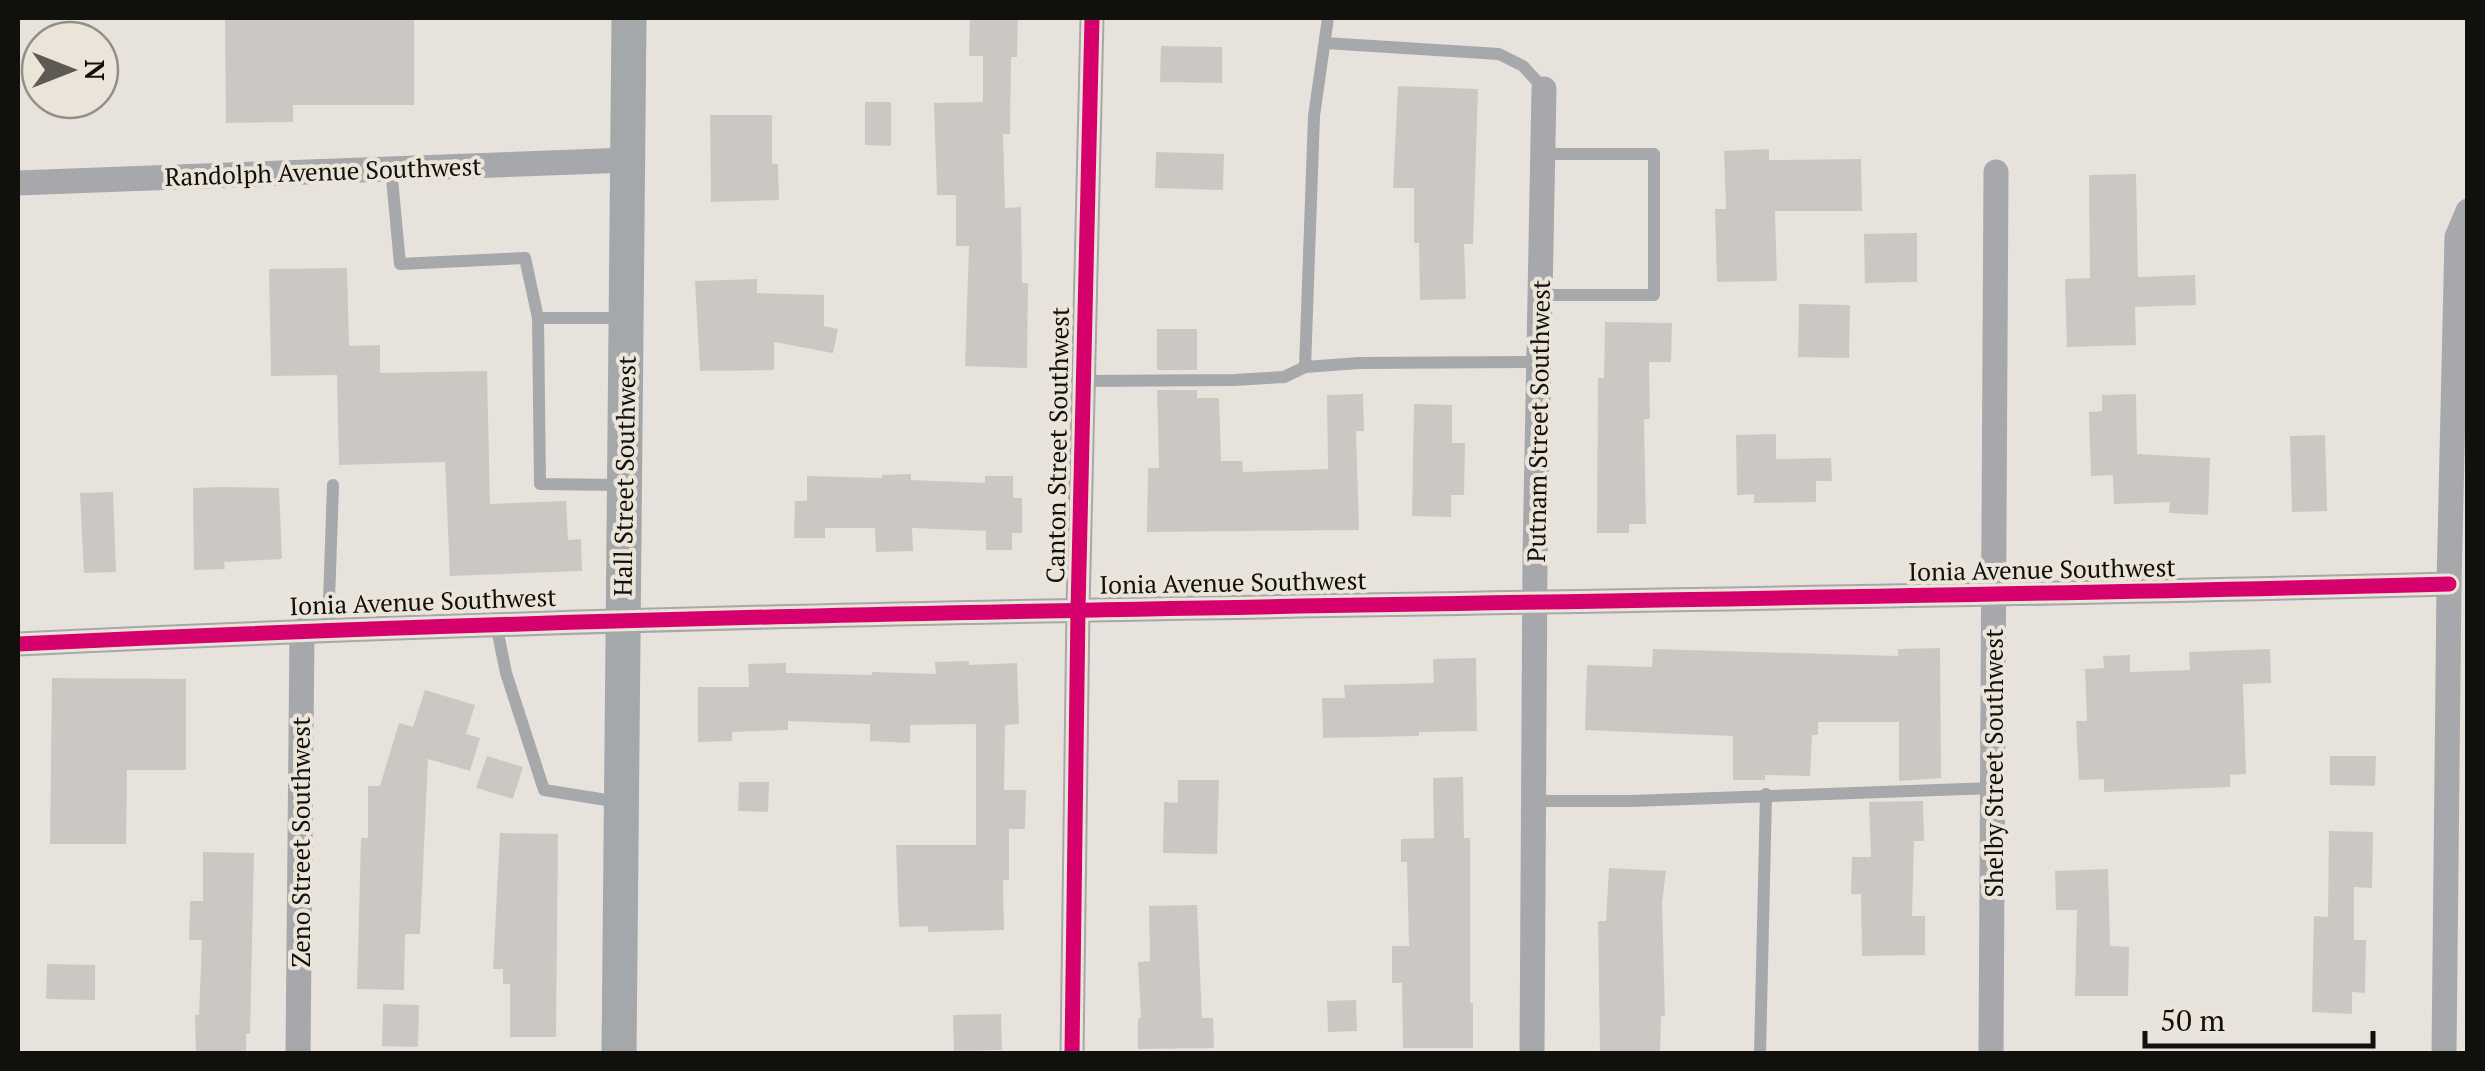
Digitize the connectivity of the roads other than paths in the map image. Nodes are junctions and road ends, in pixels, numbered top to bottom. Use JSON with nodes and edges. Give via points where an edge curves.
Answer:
{"nodes":[{"id":1,"x":629,"y":18,"type":"edge"},
{"id":2,"x":1092,"y":18,"type":"edge"},
{"id":3,"x":1328,"y":18,"type":"edge"},
{"id":4,"x":1325,"y":42,"type":"junction"},
{"id":5,"x":1544,"y":89,"type":"joint"},
{"id":6,"x":1542,"y":154,"type":"junction"},
{"id":7,"x":628,"y":160,"type":"junction"},
{"id":8,"x":391,"y":168,"type":"junction"},
{"id":9,"x":1996,"y":172,"type":"dead end"},
{"id":10,"x":18,"y":183,"type":"edge"},
{"id":11,"x":2468,"y":211,"type":"edge"},
{"id":12,"x":1540,"y":295,"type":"junction"},
{"id":13,"x":538,"y":318,"type":"junction"},
{"id":14,"x":626,"y":318,"type":"junction"},
{"id":15,"x":1539,"y":362,"type":"junction"},
{"id":16,"x":1304,"y":367,"type":"junction"},
{"id":17,"x":1083,"y":381,"type":"junction"},
{"id":18,"x":624,"y":485,"type":"junction"},
{"id":19,"x":332,"y":486,"type":"dead end"},
{"id":20,"x":2449,"y":584,"type":"junction"},
{"id":21,"x":1994,"y":596,"type":"junction"},
{"id":22,"x":1535,"y":604,"type":"junction"},
{"id":23,"x":1078,"y":609,"type":"junction"},
{"id":24,"x":623,"y":620,"type":"junction"},
{"id":25,"x":496,"y":624,"type":"junction"},
{"id":26,"x":328,"y":629,"type":"junction"},
{"id":27,"x":302,"y":630,"type":"junction"},
{"id":28,"x":18,"y":644,"type":"edge"},
{"id":29,"x":1992,"y":788,"type":"junction"},
{"id":30,"x":1766,"y":794,"type":"junction"},
{"id":31,"x":1534,"y":801,"type":"junction"},
{"id":32,"x":621,"y":802,"type":"junction"},
{"id":33,"x":298,"y":1054,"type":"edge"},
{"id":34,"x":619,"y":1054,"type":"edge"},
{"id":35,"x":1072,"y":1054,"type":"edge"},
{"id":36,"x":1532,"y":1054,"type":"edge"},
{"id":37,"x":1760,"y":1054,"type":"edge"},
{"id":38,"x":1991,"y":1054,"type":"edge"},
{"id":39,"x":2444,"y":1054,"type":"edge"}],
"edges":[{"from":1,"to":7,"type":"main road","name":"Hall Street Southwest"},
{"from":2,"to":17,"type":"street","name":"Canton Street Southwest"},
{"from":3,"to":4,"type":"lane"},
{"from":4,"to":5,"type":"lane","via":[[1498,54],[1523,66]]},
{"from":4,"to":16,"type":"lane","via":[[1314,116]]},
{"from":5,"to":6,"type":"street","name":"Putnam Street Southwest"},
{"from":6,"to":12,"type":"street","name":"Putnam Street Southwest"},
{"from":6,"to":12,"type":"lane","via":[[1654,154],[1654,295]]},
{"from":7,"to":8,"type":"street","name":"Randolph Avenue Southwest"},
{"from":7,"to":14,"type":"main road","name":"Hall Street Southwest"},
{"from":8,"to":10,"type":"street","name":"Randolph Avenue Southwest"},
{"from":8,"to":13,"type":"lane","via":[[400,264],[524,258]]},
{"from":9,"to":21,"type":"street","name":"Shelby Street Southwest"},
{"from":11,"to":20,"type":"street","via":[[2457,237]]},
{"from":12,"to":15,"type":"street","name":"Putnam Street Southwest"},
{"from":13,"to":14,"type":"lane"},
{"from":13,"to":18,"type":"lane","via":[[540,484]]},
{"from":14,"to":18,"type":"main road","name":"Hall Street Southwest"},
{"from":15,"to":16,"type":"lane"},
{"from":15,"to":22,"type":"street","name":"Putnam Street Southwest"},
{"from":16,"to":17,"type":"lane","via":[[1284,377]]},
{"from":17,"to":23,"type":"street","name":"Canton Street Southwest"},
{"from":18,"to":24,"type":"main road","name":"Hall Street Southwest"},
{"from":19,"to":26,"type":"lane"},
{"from":20,"to":21,"type":"street","name":"Ionia Avenue Southwest"},
{"from":20,"to":39,"type":"street"},
{"from":21,"to":22,"type":"street","name":"Ionia Avenue Southwest"},
{"from":21,"to":29,"type":"street","name":"Shelby Street Southwest"},
{"from":22,"to":23,"type":"street","name":"Ionia Avenue Southwest"},
{"from":22,"to":31,"type":"street","name":"Putnam Street Southwest"},
{"from":23,"to":24,"type":"street","name":"Ionia Avenue Southwest"},
{"from":23,"to":35,"type":"street","name":"Canton Street Southwest"},
{"from":24,"to":25,"type":"street","name":"Ionia Avenue Southwest"},
{"from":24,"to":32,"type":"main road","name":"Hall Street Southwest"},
{"from":25,"to":26,"type":"street","name":"Ionia Avenue Southwest"},
{"from":25,"to":32,"type":"lane","via":[[544,790]]},
{"from":26,"to":27,"type":"street","name":"Ionia Avenue Southwest"},
{"from":27,"to":28,"type":"street","name":"Ionia Avenue Southwest"},
{"from":27,"to":33,"type":"street","name":"Zeno Street Southwest"},
{"from":29,"to":30,"type":"lane"},
{"from":29,"to":38,"type":"street","name":"Shelby Street Southwest"},
{"from":30,"to":31,"type":"lane"},
{"from":30,"to":37,"type":"lane"},
{"from":31,"to":36,"type":"street","name":"Putnam Street Southwest"},
{"from":32,"to":34,"type":"main road","name":"Hall Street Southwest"}]}
